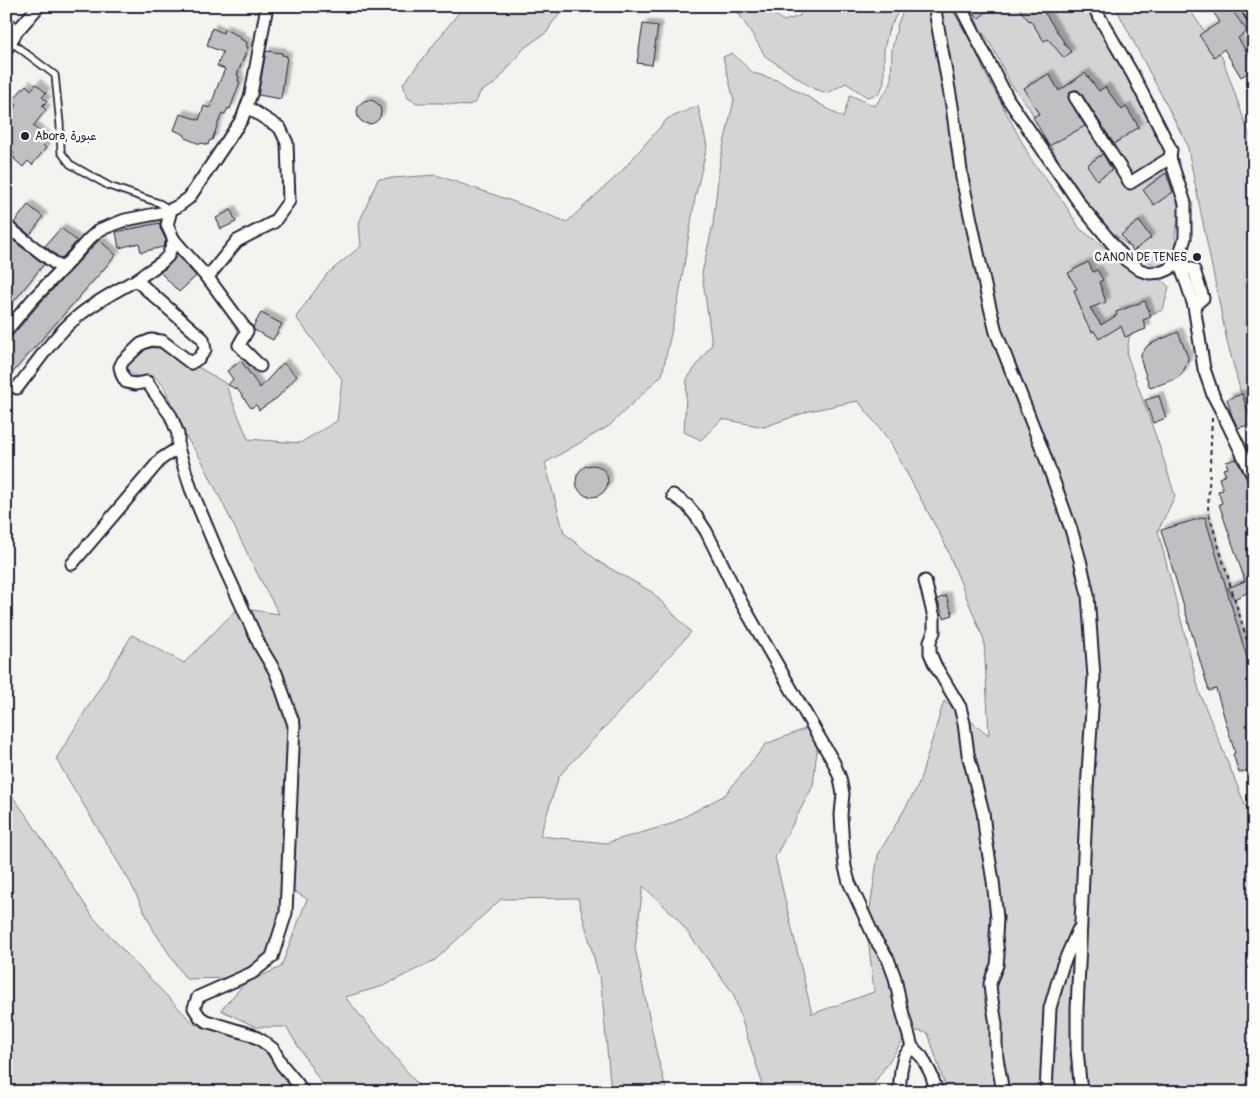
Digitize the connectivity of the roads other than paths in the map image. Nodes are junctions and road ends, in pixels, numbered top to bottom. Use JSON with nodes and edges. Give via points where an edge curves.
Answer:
{"nodes":[{"id":1,"x":39,"y":6,"type":"edge"},
{"id":2,"x":267,"y":6,"type":"edge"},
{"id":3,"x":935,"y":6,"type":"edge"},
{"id":4,"x":960,"y":6,"type":"edge"},
{"id":5,"x":1093,"y":6,"type":"edge"},
{"id":6,"x":1246,"y":6,"type":"edge"},
{"id":7,"x":1254,"y":19,"type":"edge"},
{"id":8,"x":6,"y":22,"type":"edge"},
{"id":9,"x":17,"y":31,"type":"junction"},
{"id":10,"x":9,"y":46,"type":"edge"},
{"id":11,"x":1074,"y":96,"type":"dead end"},
{"id":12,"x":247,"y":106,"type":"junction"},
{"id":13,"x":1170,"y":158,"type":"junction"},
{"id":14,"x":171,"y":210,"type":"junction"},
{"id":15,"x":9,"y":228,"type":"dead end"},
{"id":16,"x":174,"y":240,"type":"junction"},
{"id":17,"x":1179,"y":262,"type":"junction"},
{"id":18,"x":62,"y":269,"type":"junction"},
{"id":19,"x":207,"y":278,"type":"junction"},
{"id":20,"x":136,"y":280,"type":"junction"},
{"id":21,"x":9,"y":323,"type":"edge"},
{"id":22,"x":260,"y":366,"type":"dead end"},
{"id":23,"x":17,"y":388,"type":"dead end"},
{"id":24,"x":178,"y":448,"type":"junction"},
{"id":25,"x":1254,"y":478,"type":"edge"},
{"id":26,"x":672,"y":495,"type":"dead end"},
{"id":27,"x":72,"y":564,"type":"dead end"},
{"id":28,"x":925,"y":581,"type":"dead end"},
{"id":29,"x":1081,"y":924,"type":"junction"},
{"id":30,"x":912,"y":1047,"type":"junction"},
{"id":31,"x":303,"y":1092,"type":"edge"},
{"id":32,"x":899,"y":1092,"type":"edge"},
{"id":33,"x":937,"y":1092,"type":"edge"},
{"id":34,"x":1003,"y":1092,"type":"edge"},
{"id":35,"x":1046,"y":1092,"type":"edge"},
{"id":36,"x":1082,"y":1092,"type":"edge"}],
"edges":[{"from":1,"to":9,"type":"street"},
{"from":2,"to":12,"type":"street"},
{"from":3,"to":29,"type":"street","via":[[962,178],[996,332],[1071,529],[1088,595],[1094,677]]},
{"from":4,"to":17,"type":"street","via":[[1008,99],[1105,236],[1126,260],[1140,270],[1162,272]]},
{"from":5,"to":13,"type":"street","via":[[1133,75],[1170,150]]},
{"from":6,"to":7,"type":"street"},
{"from":8,"to":9,"type":"street"},
{"from":9,"to":10,"type":"street"},
{"from":10,"to":14,"type":"lane","via":[[55,75],[61,152],[70,164],[109,186]]},
{"from":11,"to":13,"type":"street","via":[[1130,183]]},
{"from":12,"to":14,"type":"street","via":[[242,120],[190,198]]},
{"from":12,"to":19,"type":"street","via":[[280,128],[287,143],[289,201],[274,222],[237,241]]},
{"from":13,"to":17,"type":"street","via":[[1185,203],[1185,238]]},
{"from":14,"to":16,"type":"street","via":[[167,225]]},
{"from":14,"to":18,"type":"street","via":[[125,220],[100,230]]},
{"from":15,"to":18,"type":"street"},
{"from":16,"to":19,"type":"street"},
{"from":16,"to":20,"type":"street","via":[[168,256]]},
{"from":17,"to":25,"type":"street","via":[[1194,306],[1204,369],[1213,395]]},
{"from":18,"to":21,"type":"street"},
{"from":19,"to":22,"type":"street","via":[[247,331],[239,345]]},
{"from":20,"to":23,"type":"street","via":[[76,318]]},
{"from":20,"to":24,"type":"street","via":[[203,339],[205,350],[191,363],[162,341],[151,340],[141,344],[120,368],[126,382],[147,382],[171,416],[178,434]]},
{"from":24,"to":27,"type":"street","via":[[161,459]]},
{"from":24,"to":31,"type":"street","via":[[220,558],[260,646],[276,673],[294,724],[286,914],[272,958],[252,973],[198,997],[194,1008],[200,1018],[252,1035],[273,1049]]},
{"from":26,"to":30,"type":"street","via":[[687,504],[706,531],[741,602],[840,778],[845,867],[875,939],[888,959]]},
{"from":28,"to":34,"type":"street","via":[[934,617],[930,653],[960,707],[994,880],[998,955],[990,994]]},
{"from":29,"to":35,"type":"street","via":[[1062,967],[1050,1008]]},
{"from":29,"to":36,"type":"street","via":[[1077,1049]]},
{"from":30,"to":32,"type":"street","via":[[904,1057]]},
{"from":30,"to":33,"type":"street","via":[[922,1057]]}]}
